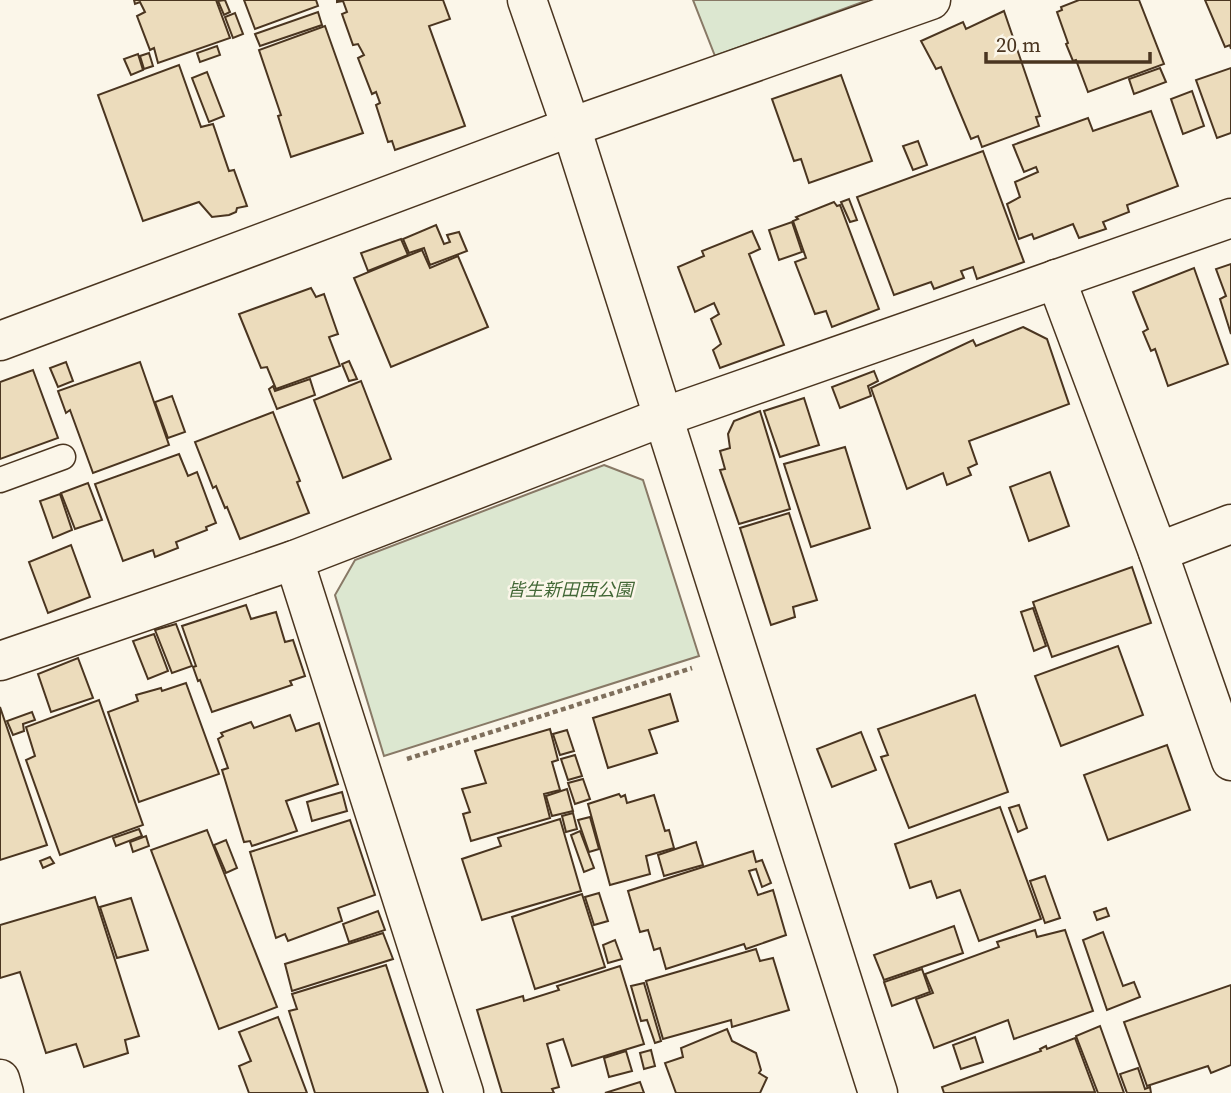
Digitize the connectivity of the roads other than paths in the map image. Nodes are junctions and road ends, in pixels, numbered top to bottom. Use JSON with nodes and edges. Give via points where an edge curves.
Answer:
{"nodes":[{"id":1,"x":527,"y":0,"type":"edge"},
{"id":2,"x":931,"y":0,"type":"edge"},
{"id":3,"x":570,"y":127,"type":"junction"},
{"id":4,"x":1231,"y":218,"type":"edge"},
{"id":5,"x":1056,"y":279,"type":"junction"},
{"id":6,"x":0,"y":341,"type":"edge"},
{"id":7,"x":663,"y":417,"type":"junction"},
{"id":8,"x":63,"y":457,"type":"dead end"},
{"id":9,"x":0,"y":480,"type":"edge"},
{"id":10,"x":1231,"y":524,"type":"edge"},
{"id":11,"x":1158,"y":552,"type":"junction"},
{"id":12,"x":293,"y":560,"type":"junction"},
{"id":13,"x":0,"y":661,"type":"edge"},
{"id":14,"x":1231,"y":761,"type":"edge"},
{"id":15,"x":0,"y":1079,"type":"edge"},
{"id":16,"x":4,"y":1093,"type":"edge"},
{"id":17,"x":464,"y":1093,"type":"edge"},
{"id":18,"x":878,"y":1093,"type":"edge"}],
"edges":[{"from":1,"to":3,"type":"street"},
{"from":2,"to":3,"type":"street"},
{"from":3,"to":6,"type":"street"},
{"from":3,"to":7,"type":"street"},
{"from":4,"to":5,"type":"street"},
{"from":5,"to":7,"type":"street"},
{"from":5,"to":11,"type":"street"},
{"from":7,"to":12,"type":"street"},
{"from":7,"to":18,"type":"street"},
{"from":8,"to":9,"type":"lane"},
{"from":10,"to":11,"type":"street"},
{"from":11,"to":14,"type":"street"},
{"from":12,"to":13,"type":"street"},
{"from":12,"to":17,"type":"street"},
{"from":15,"to":16,"type":"street"}]}
